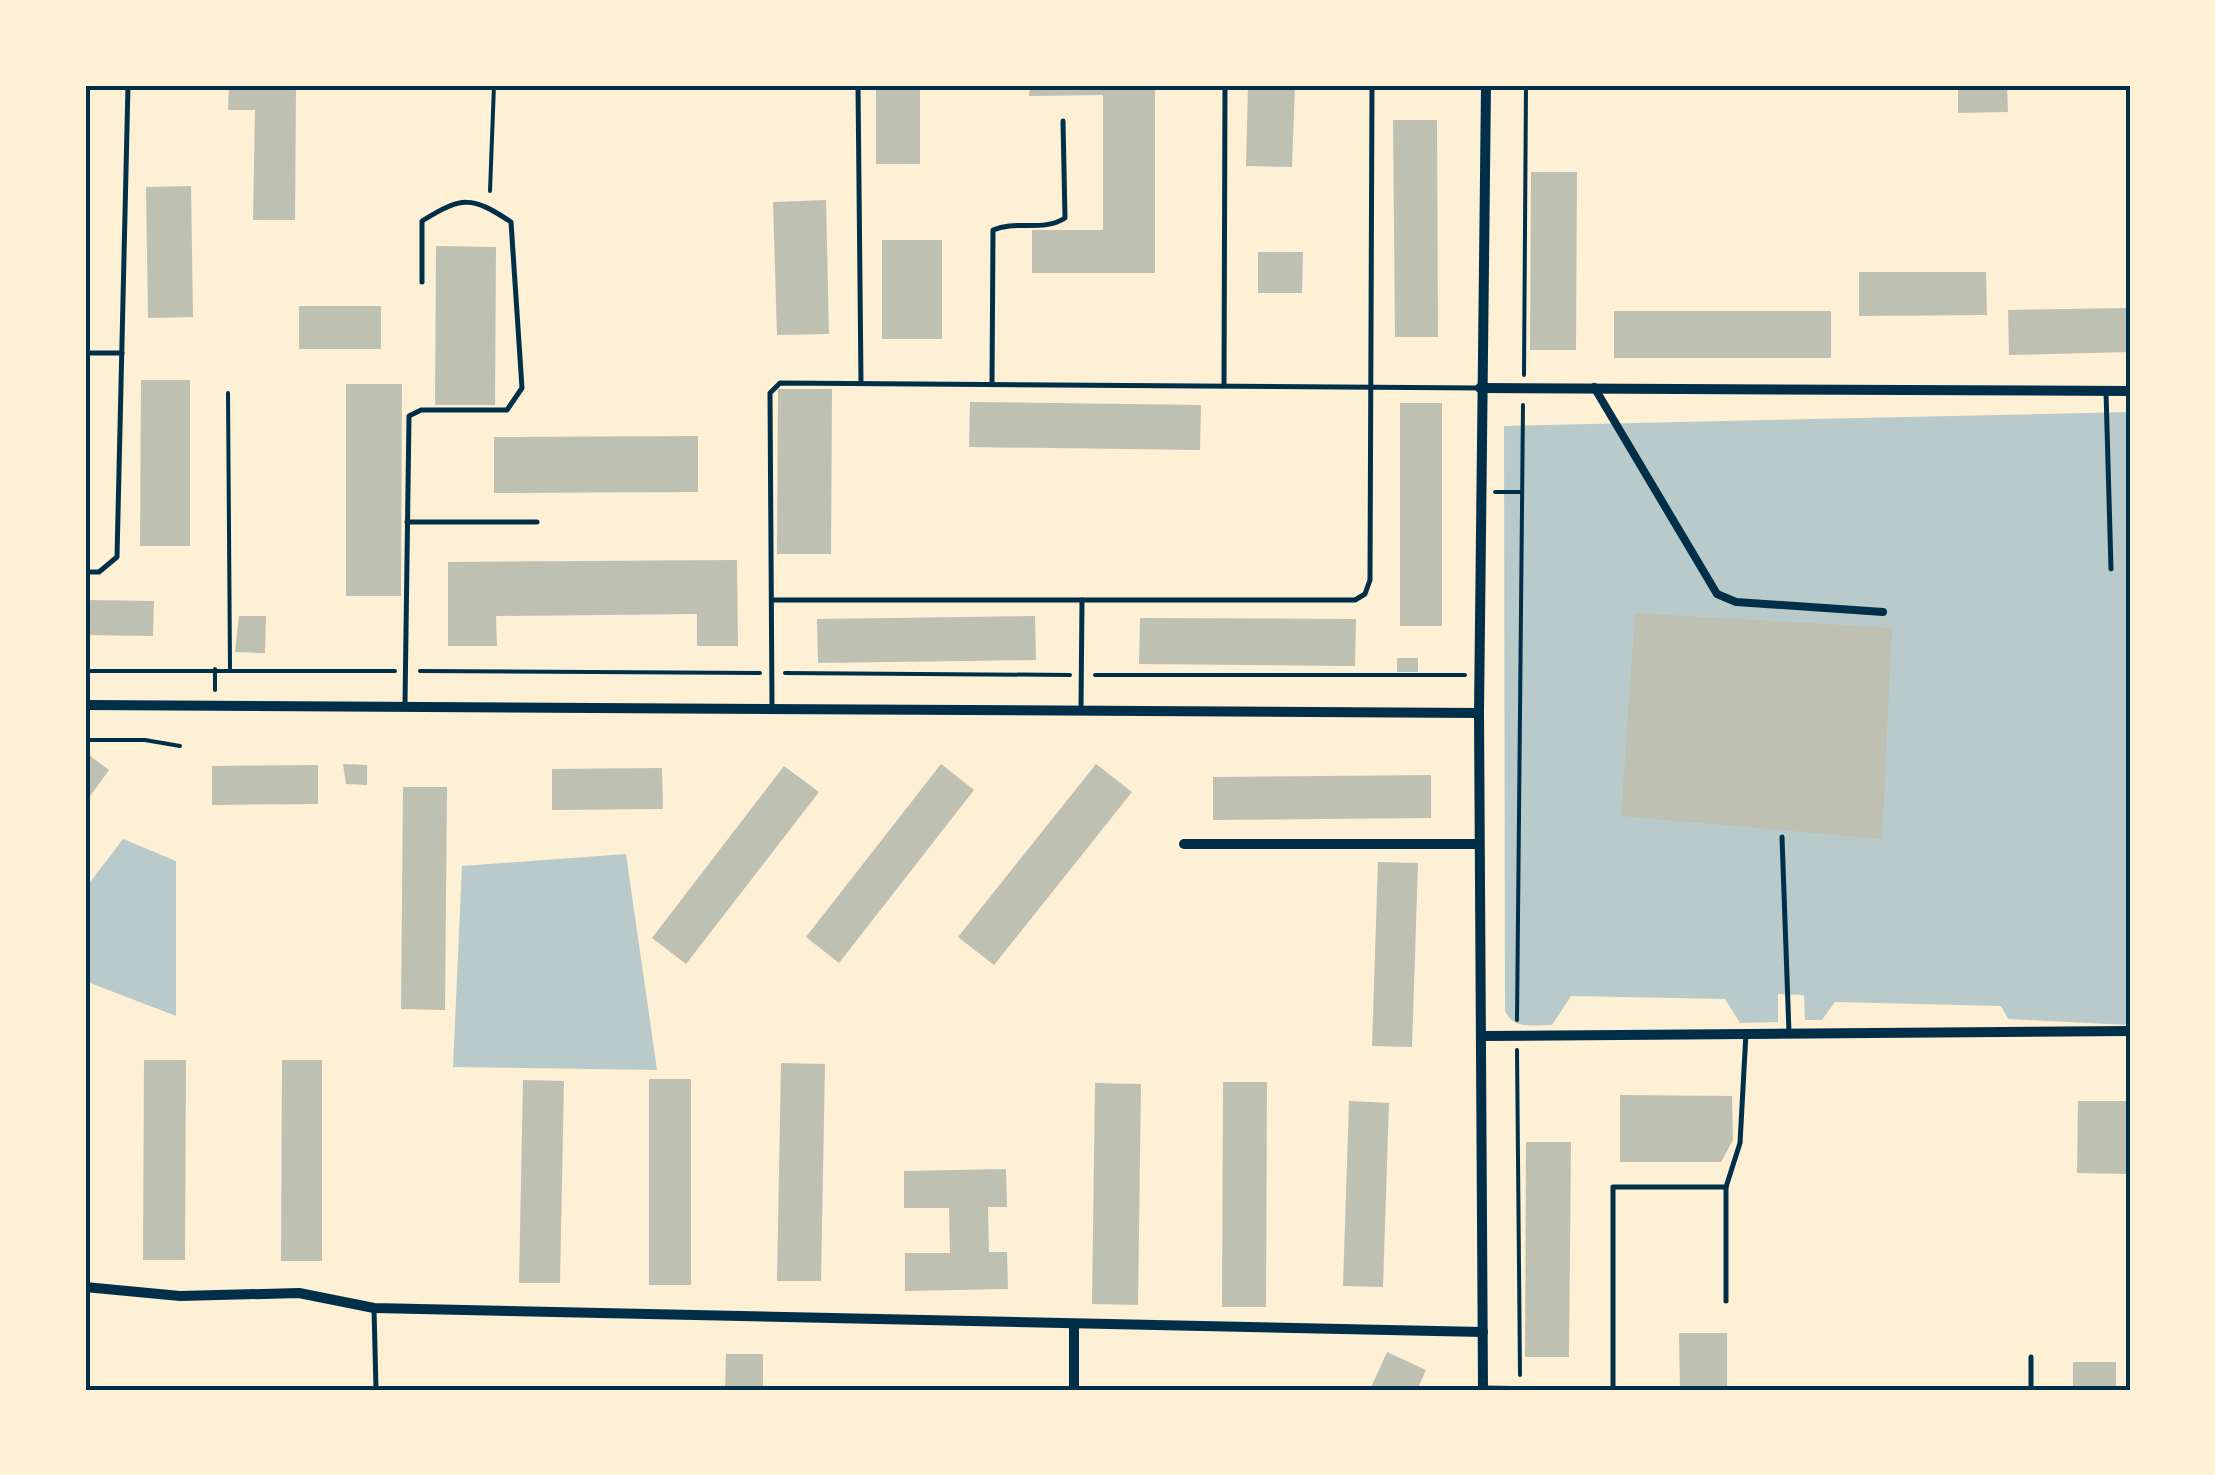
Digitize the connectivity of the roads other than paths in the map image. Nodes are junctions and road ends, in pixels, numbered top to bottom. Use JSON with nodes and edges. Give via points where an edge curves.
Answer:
{"nodes":[{"id":1,"x":128,"y":85,"type":"edge"},
{"id":2,"x":858,"y":85,"type":"edge"},
{"id":3,"x":1224,"y":85,"type":"edge"},
{"id":4,"x":1372,"y":85,"type":"edge"},
{"id":5,"x":1486,"y":85,"type":"edge"},
{"id":6,"x":1063,"y":121,"type":"dead end"},
{"id":7,"x":422,"y":282,"type":"dead end"},
{"id":8,"x":85,"y":352,"type":"edge"},
{"id":9,"x":122,"y":352,"type":"junction"},
{"id":10,"x":861,"y":383,"type":"junction"},
{"id":11,"x":992,"y":384,"type":"junction"},
{"id":12,"x":1224,"y":386,"type":"junction"},
{"id":13,"x":1594,"y":387,"type":"junction"},
{"id":14,"x":1368,"y":388,"type":"junction"},
{"id":15,"x":1480,"y":388,"type":"junction"},
{"id":16,"x":2106,"y":391,"type":"junction"},
{"id":17,"x":2130,"y":391,"type":"edge"},
{"id":18,"x":407,"y":522,"type":"junction"},
{"id":19,"x":537,"y":522,"type":"dead end"},
{"id":20,"x":2111,"y":569,"type":"dead end"},
{"id":21,"x":85,"y":572,"type":"edge"},
{"id":22,"x":772,"y":600,"type":"junction"},
{"id":23,"x":1082,"y":600,"type":"junction"},
{"id":24,"x":1883,"y":612,"type":"dead end"},
{"id":25,"x":85,"y":705,"type":"edge"},
{"id":26,"x":405,"y":707,"type":"junction"},
{"id":27,"x":772,"y":710,"type":"junction"},
{"id":28,"x":1081,"y":711,"type":"junction"},
{"id":29,"x":1479,"y":713,"type":"junction"},
{"id":30,"x":1782,"y":837,"type":"dead end"},
{"id":31,"x":1184,"y":844,"type":"dead end"},
{"id":32,"x":1479,"y":844,"type":"junction"},
{"id":33,"x":2130,"y":1031,"type":"edge"},
{"id":34,"x":1746,"y":1033,"type":"junction"},
{"id":35,"x":1789,"y":1034,"type":"junction"},
{"id":36,"x":1482,"y":1036,"type":"junction"},
{"id":37,"x":1726,"y":1187,"type":"junction"},
{"id":38,"x":85,"y":1287,"type":"edge"},
{"id":39,"x":1726,"y":1301,"type":"dead end"},
{"id":40,"x":374,"y":1308,"type":"junction"},
{"id":41,"x":1074,"y":1324,"type":"junction"},
{"id":42,"x":1483,"y":1332,"type":"junction"},
{"id":43,"x":2030,"y":1357,"type":"dead end"},
{"id":44,"x":1520,"y":1388,"type":"edge"},
{"id":45,"x":1483,"y":1389,"type":"edge"},
{"id":46,"x":376,"y":1390,"type":"edge"},
{"id":47,"x":1074,"y":1390,"type":"edge"},
{"id":48,"x":1613,"y":1390,"type":"edge"},
{"id":49,"x":2031,"y":1390,"type":"edge"}],
"edges":[{"from":1,"to":9,"type":"lane"},
{"from":2,"to":10,"type":"lane"},
{"from":3,"to":12,"type":"lane"},
{"from":4,"to":14,"type":"lane"},
{"from":5,"to":15,"type":"street"},
{"from":6,"to":11,"type":"lane","via":[[1065,218],[993,230]]},
{"from":7,"to":18,"type":"lane","via":[[422,221],[450,203],[483,203],[511,222],[522,388],[508,410],[421,410],[409,416]]},
{"from":8,"to":9,"type":"lane"},
{"from":9,"to":21,"type":"lane","via":[[117,557],[99,572]]},
{"from":10,"to":11,"type":"lane"},
{"from":10,"to":22,"type":"lane","via":[[780,382],[770,393]]},
{"from":11,"to":12,"type":"lane"},
{"from":12,"to":14,"type":"lane"},
{"from":13,"to":15,"type":"street"},
{"from":13,"to":16,"type":"street"},
{"from":13,"to":24,"type":"street","via":[[1716,594],[1736,602]]},
{"from":14,"to":15,"type":"lane"},
{"from":14,"to":23,"type":"lane","via":[[1365,594],[1355,600]]},
{"from":15,"to":29,"type":"street"},
{"from":16,"to":17,"type":"street"},
{"from":16,"to":20,"type":"lane"},
{"from":18,"to":19,"type":"lane"},
{"from":18,"to":26,"type":"lane"},
{"from":22,"to":23,"type":"lane"},
{"from":22,"to":27,"type":"lane"},
{"from":23,"to":28,"type":"lane"},
{"from":25,"to":26,"type":"street"},
{"from":26,"to":27,"type":"street"},
{"from":27,"to":28,"type":"street"},
{"from":28,"to":29,"type":"street"},
{"from":29,"to":32,"type":"street"},
{"from":30,"to":35,"type":"lane"},
{"from":31,"to":32,"type":"street"},
{"from":32,"to":36,"type":"street"},
{"from":33,"to":35,"type":"street"},
{"from":34,"to":35,"type":"street"},
{"from":34,"to":36,"type":"street"},
{"from":34,"to":37,"type":"lane","via":[[1740,1143]]},
{"from":36,"to":42,"type":"street"},
{"from":37,"to":39,"type":"lane"},
{"from":37,"to":48,"type":"lane","via":[[1613,1187]]},
{"from":38,"to":40,"type":"street","via":[[180,1296],[299,1294]]},
{"from":40,"to":41,"type":"street"},
{"from":40,"to":46,"type":"lane"},
{"from":41,"to":42,"type":"street"},
{"from":41,"to":47,"type":"street"},
{"from":42,"to":45,"type":"street"},
{"from":43,"to":49,"type":"lane"},
{"from":44,"to":45,"type":"lane"},
{"from":44,"to":48,"type":"lane"}]}
